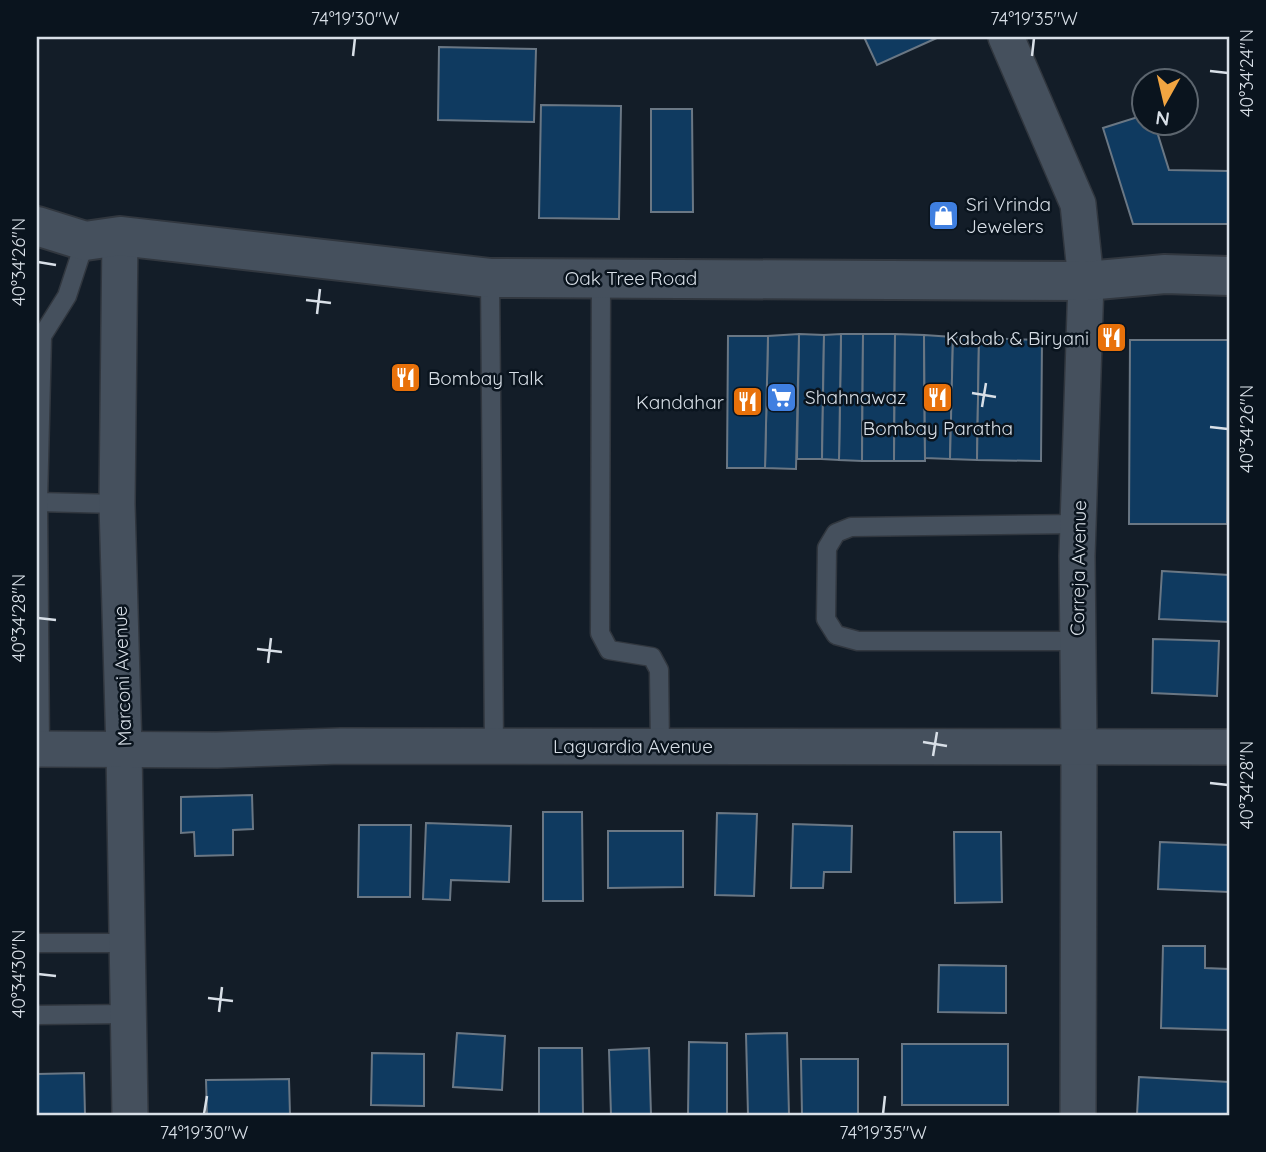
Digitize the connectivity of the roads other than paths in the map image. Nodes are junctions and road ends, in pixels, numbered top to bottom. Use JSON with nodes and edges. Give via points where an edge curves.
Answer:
{"nodes":[{"id":1,"x":1006,"y":37,"type":"edge"},
{"id":2,"x":37,"y":226,"type":"edge"},
{"id":3,"x":102,"y":239,"type":"junction"},
{"id":4,"x":1229,"y":276,"type":"edge"},
{"id":5,"x":490,"y":278,"type":"junction"},
{"id":6,"x":601,"y":278,"type":"junction"},
{"id":7,"x":1086,"y":281,"type":"junction"},
{"id":8,"x":38,"y":502,"type":"edge"},
{"id":9,"x":117,"y":504,"type":"junction"},
{"id":10,"x":1078,"y":524,"type":"junction"},
{"id":11,"x":1077,"y":641,"type":"junction"},
{"id":12,"x":494,"y":746,"type":"junction"},
{"id":13,"x":1079,"y":746,"type":"junction"},
{"id":14,"x":660,"y":747,"type":"junction"},
{"id":15,"x":1229,"y":747,"type":"edge"},
{"id":16,"x":38,"y":749,"type":"edge"},
{"id":17,"x":124,"y":750,"type":"junction"},
{"id":18,"x":37,"y":943,"type":"edge"},
{"id":19,"x":127,"y":943,"type":"junction"},
{"id":20,"x":127,"y":1014,"type":"junction"},
{"id":21,"x":37,"y":1015,"type":"edge"},
{"id":22,"x":130,"y":1115,"type":"edge"},
{"id":23,"x":1078,"y":1115,"type":"edge"}],
"edges":[{"from":1,"to":7,"type":"street","name":"Correja Avenue","via":[[1078,204]]},
{"from":2,"to":3,"type":"street","name":"Oak Tree Road"},
{"from":3,"to":5,"type":"street","name":"Oak Tree Road"},
{"from":3,"to":8,"type":"lane","via":[[42,336]]},
{"from":3,"to":9,"type":"street","name":"Marconi Avenue"},
{"from":4,"to":7,"type":"street","name":"Oak Tree Road","via":[[1165,274]]},
{"from":5,"to":6,"type":"street","name":"Oak Tree Road"},
{"from":5,"to":12,"type":"lane"},
{"from":6,"to":7,"type":"street","name":"Oak Tree Road"},
{"from":6,"to":14,"type":"lane","via":[[600,633],[609,650],[652,657],[659,670]]},
{"from":7,"to":10,"type":"street","name":"Correja Avenue"},
{"from":8,"to":9,"type":"lane"},
{"from":8,"to":16,"type":"lane"},
{"from":9,"to":17,"type":"street","name":"Marconi Avenue"},
{"from":10,"to":11,"type":"street","name":"Correja Avenue"},
{"from":10,"to":11,"type":"lane","via":[[851,527],[836,533],[827,548],[825,619],[836,635],[858,641]]},
{"from":11,"to":13,"type":"street","name":"Correja Avenue"},
{"from":12,"to":14,"type":"street","name":"Laguardia Avenue"},
{"from":12,"to":17,"type":"street","name":"Laguardia Avenue"},
{"from":13,"to":14,"type":"street","name":"Laguardia Avenue"},
{"from":13,"to":15,"type":"street","name":"Laguardia Avenue"},
{"from":13,"to":23,"type":"street","name":"Correja Avenue"},
{"from":16,"to":17,"type":"street","name":"Laguardia Avenue"},
{"from":17,"to":19,"type":"street","name":"Marconi Avenue"},
{"from":18,"to":19,"type":"lane"},
{"from":19,"to":20,"type":"street","name":"Marconi Avenue"},
{"from":20,"to":21,"type":"lane"},
{"from":20,"to":22,"type":"street","name":"Marconi Avenue"}]}
